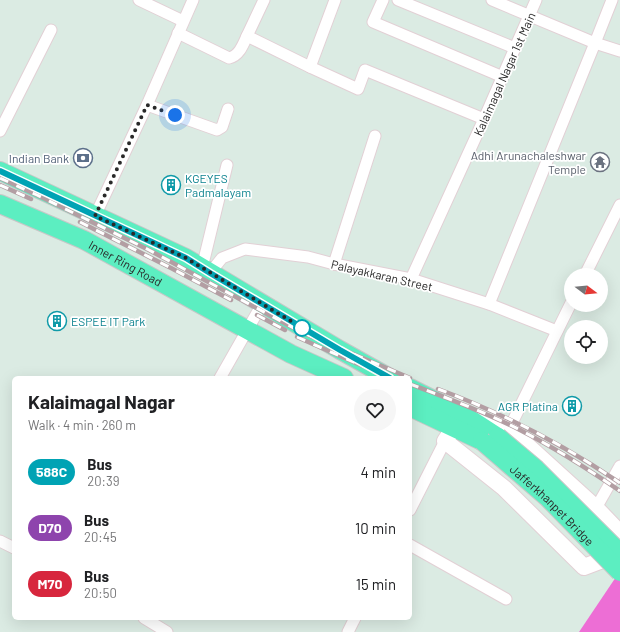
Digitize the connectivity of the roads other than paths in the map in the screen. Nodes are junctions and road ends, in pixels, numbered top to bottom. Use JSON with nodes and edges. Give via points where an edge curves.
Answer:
{"nodes":[{"id":1,"x":139,"y":0,"type":"edge"},
{"id":2,"x":193,"y":0,"type":"edge"},
{"id":3,"x":264,"y":0,"type":"edge"},
{"id":4,"x":335,"y":0,"type":"edge"},
{"id":5,"x":383,"y":0,"type":"edge"},
{"id":6,"x":398,"y":0,"type":"edge"},
{"id":7,"x":492,"y":0,"type":"edge"},
{"id":8,"x":536,"y":0,"type":"edge"},
{"id":9,"x":612,"y":0,"type":"edge"},
{"id":10,"x":530,"y":16,"type":"junction"},
{"id":11,"x":183,"y":22,"type":"junction"},
{"id":12,"x":51,"y":30,"type":"dead end"},
{"id":13,"x":178,"y":33,"type":"junction"},
{"id":14,"x":247,"y":36,"type":"junction"},
{"id":15,"x":595,"y":43,"type":"junction"},
{"id":16,"x":515,"y":48,"type":"junction"},
{"id":17,"x":620,"y":51,"type":"edge"},
{"id":18,"x":310,"y":67,"type":"junction"},
{"id":19,"x":503,"y":77,"type":"junction"},
{"id":20,"x":147,"y":105,"type":"junction"},
{"id":21,"x":228,"y":109,"type":"dead end"},
{"id":22,"x":484,"y":119,"type":"junction"},
{"id":23,"x":0,"y":130,"type":"edge"},
{"id":24,"x":375,"y":136,"type":"dead end"},
{"id":25,"x":227,"y":165,"type":"dead end"},
{"id":26,"x":0,"y":171,"type":"edge"},
{"id":27,"x":0,"y":204,"type":"edge"},
{"id":28,"x":620,"y":205,"type":"edge"},
{"id":29,"x":95,"y":216,"type":"junction"},
{"id":30,"x":334,"y":264,"type":"junction"},
{"id":31,"x":588,"y":268,"type":"edge"},
{"id":32,"x":206,"y":271,"type":"junction"},
{"id":33,"x":411,"y":279,"type":"junction"},
{"id":34,"x":262,"y":304,"type":"junction"},
{"id":35,"x":489,"y":304,"type":"junction"},
{"id":36,"x":566,"y":312,"type":"edge"},
{"id":37,"x":247,"y":330,"type":"junction"},
{"id":38,"x":557,"y":331,"type":"junction"},
{"id":39,"x":221,"y":376,"type":"edge"},
{"id":40,"x":340,"y":376,"type":"edge"},
{"id":41,"x":386,"y":376,"type":"edge"},
{"id":42,"x":412,"y":390,"type":"edge"},
{"id":43,"x":412,"y":409,"type":"edge"},
{"id":44,"x":455,"y":428,"type":"junction"},
{"id":45,"x":496,"y":436,"type":"junction"},
{"id":46,"x":620,"y":466,"type":"edge"},
{"id":47,"x":412,"y":506,"type":"edge"},
{"id":48,"x":596,"y":508,"type":"junction"},
{"id":49,"x":0,"y":541,"type":"edge"},
{"id":50,"x":412,"y":546,"type":"edge"},
{"id":51,"x":12,"y":547,"type":"edge"},
{"id":52,"x":620,"y":553,"type":"edge"},
{"id":53,"x":620,"y":572,"type":"edge"},
{"id":54,"x":506,"y":599,"type":"dead end"},
{"id":55,"x":147,"y":620,"type":"edge"},
{"id":56,"x":354,"y":620,"type":"edge"},
{"id":57,"x":167,"y":632,"type":"edge"},
{"id":58,"x":348,"y":632,"type":"edge"}],
"edges":[{"from":1,"to":11,"type":"street"},
{"from":2,"to":11,"type":"street"},
{"from":3,"to":14,"type":"street"},
{"from":4,"to":18,"type":"street"},
{"from":5,"to":19,"type":"street","via":[[373,22]]},
{"from":6,"to":16,"type":"street"},
{"from":7,"to":10,"type":"street"},
{"from":8,"to":10,"type":"street","name":"Kalaimagal Nagar 1st Main"},
{"from":9,"to":15,"type":"street"},
{"from":10,"to":15,"type":"street"},
{"from":10,"to":16,"type":"street","name":"Kalaimagal Nagar 1st Main"},
{"from":11,"to":13,"type":"street"},
{"from":12,"to":23,"type":"street"},
{"from":13,"to":14,"type":"street","via":[[228,58],[234,57],[241,49]]},
{"from":13,"to":20,"type":"street"},
{"from":14,"to":18,"type":"street"},
{"from":15,"to":17,"type":"street"},
{"from":15,"to":35,"type":"street"},
{"from":16,"to":19,"type":"street","name":"Kalaimagal Nagar 1st Main"},
{"from":18,"to":22,"type":"street","via":[[358,89],[365,70]]},
{"from":19,"to":22,"type":"street","name":"Kalaimagal Nagar 1st Main"},
{"from":20,"to":21,"type":"street","via":[[217,130],[222,127]]},
{"from":20,"to":29,"type":"street"},
{"from":22,"to":33,"type":"street","name":"Kalaimagal Nagar 1st Main"},
{"from":24,"to":30,"type":"street"},
{"from":25,"to":32,"type":"street"},
{"from":26,"to":29,"type":"main road"},
{"from":27,"to":37,"type":"main road","name":"Inner Ring Road","via":[[84,240]]},
{"from":28,"to":31,"type":"street"},
{"from":29,"to":32,"type":"main road","via":[[186,258]]},
{"from":30,"to":32,"type":"street","name":"Palayakkaran Street","via":[[308,257],[245,249],[222,258]]},
{"from":30,"to":33,"type":"street","name":"Palayakkaran Street"},
{"from":32,"to":34,"type":"main road"},
{"from":33,"to":35,"type":"street","name":"Palayakkaran Street"},
{"from":34,"to":37,"type":"street"},
{"from":34,"to":41,"type":"main road"},
{"from":35,"to":38,"type":"street","name":"Palayakkaran Street"},
{"from":36,"to":38,"type":"street"},
{"from":37,"to":39,"type":"street"},
{"from":37,"to":40,"type":"main road","name":"Inner Ring Road"},
{"from":38,"to":45,"type":"street"},
{"from":42,"to":44,"type":"main road"},
{"from":43,"to":44,"type":"main road"},
{"from":44,"to":45,"type":"main road"},
{"from":44,"to":47,"type":"street"},
{"from":44,"to":48,"type":"street","via":[[504,488],[584,568],[606,559],[619,532]]},
{"from":45,"to":48,"type":"street"},
{"from":45,"to":52,"type":"main road","name":"Jafferkhanpet Bridge","bridge":true,"via":[[536,469]]},
{"from":45,"to":53,"type":"main road","name":"Jafferkhanpet Bridge","bridge":true,"via":[[548,498]]},
{"from":46,"to":48,"type":"street"},
{"from":49,"to":51,"type":"street"},
{"from":50,"to":54,"type":"street"},
{"from":55,"to":57,"type":"street"},
{"from":56,"to":58,"type":"street"}]}
